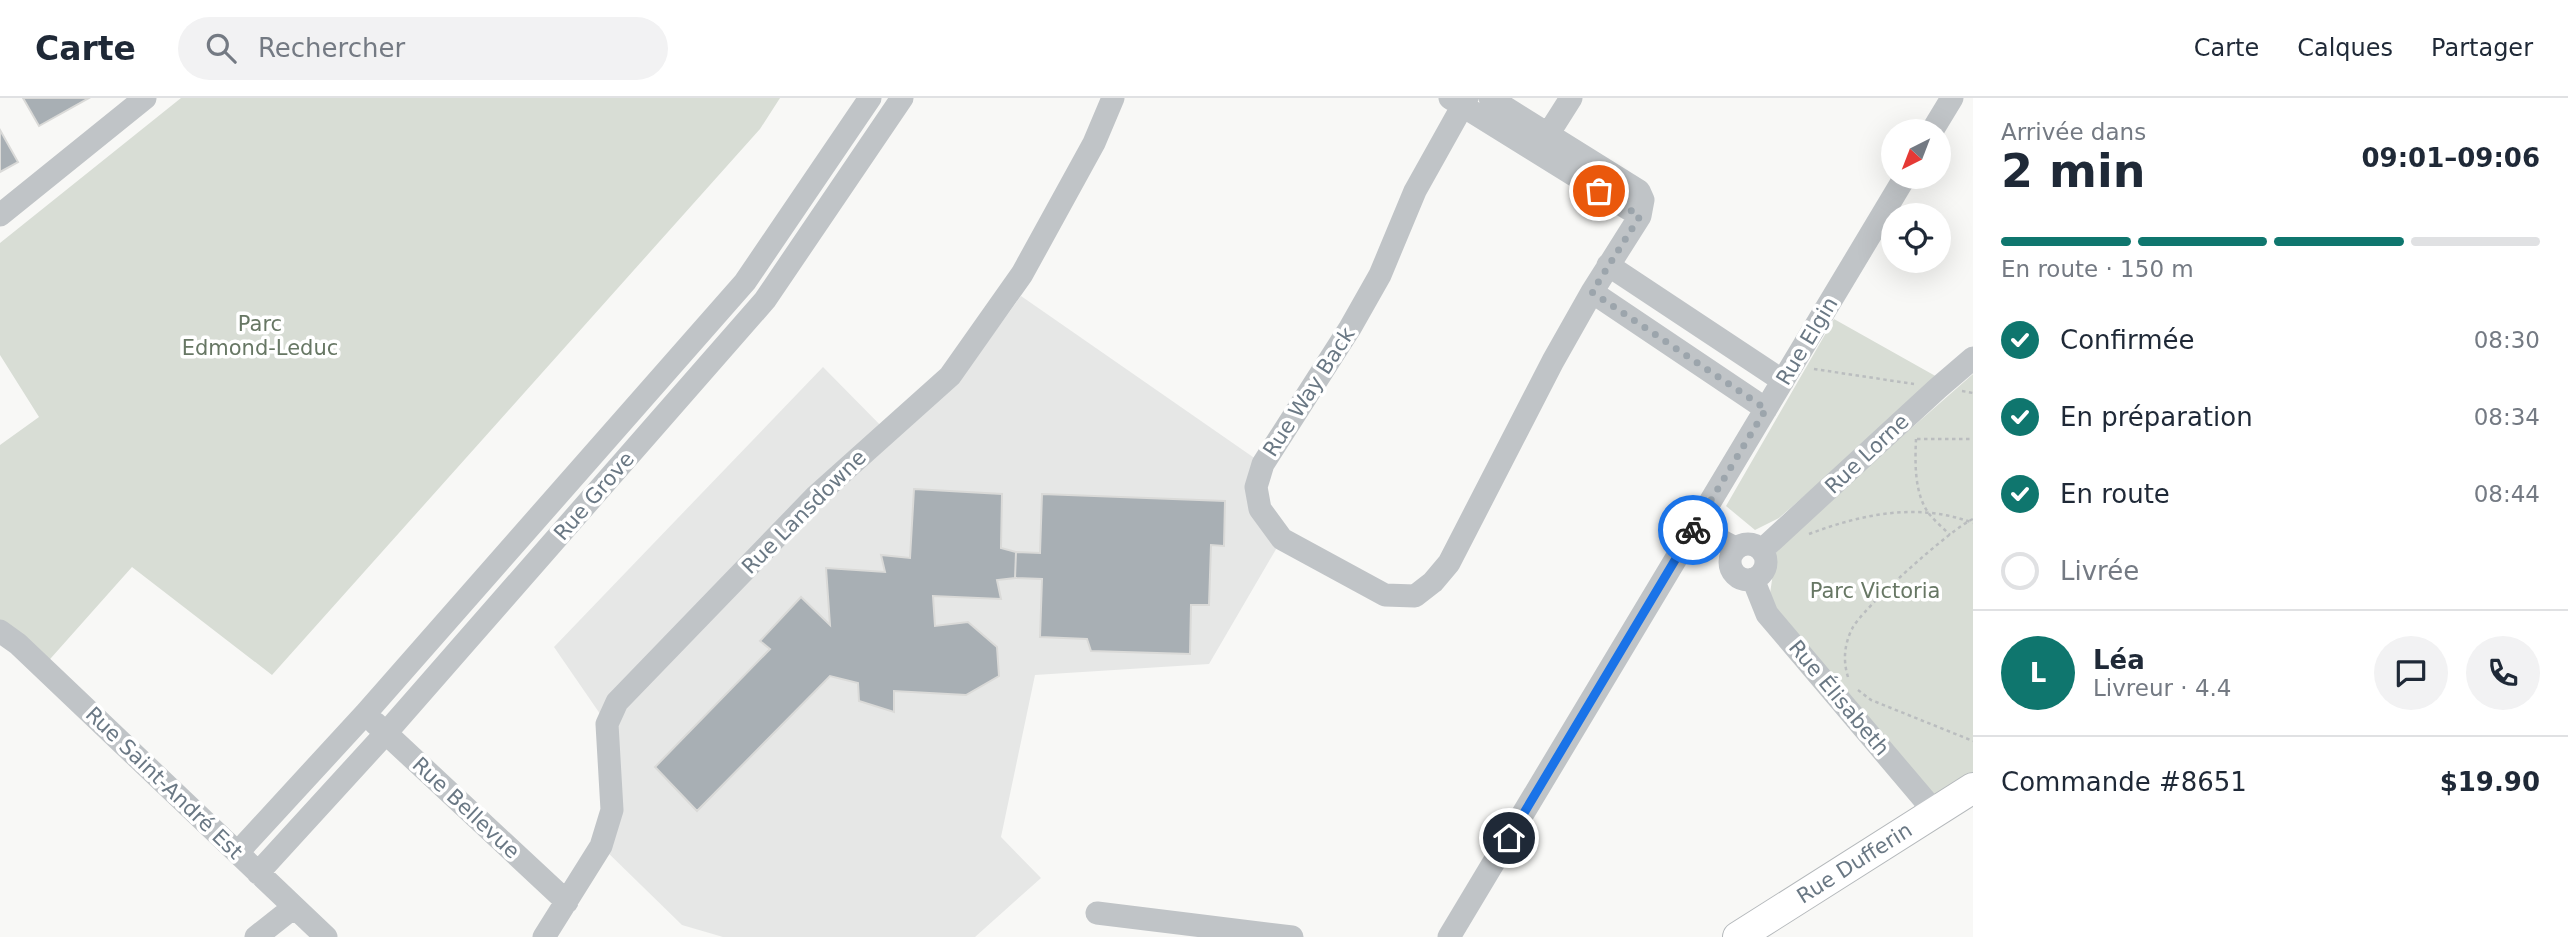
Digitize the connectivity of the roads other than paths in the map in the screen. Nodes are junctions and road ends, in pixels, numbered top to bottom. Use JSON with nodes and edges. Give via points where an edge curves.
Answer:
{"nodes":[{"id":1,"x":145,"y":98,"type":"edge"},
{"id":2,"x":870,"y":98,"type":"edge"},
{"id":3,"x":902,"y":98,"type":"edge"},
{"id":4,"x":1113,"y":98,"type":"edge"},
{"id":5,"x":1490,"y":98,"type":"edge"},
{"id":6,"x":1571,"y":98,"type":"edge"},
{"id":7,"x":1952,"y":98,"type":"edge"},
{"id":8,"x":1459,"y":101,"type":"edge"},
{"id":9,"x":1939,"y":119,"type":"edge"},
{"id":10,"x":1542,"y":144,"type":"junction"},
{"id":11,"x":1898,"y":189,"type":"edge"},
{"id":12,"x":0,"y":215,"type":"edge"},
{"id":13,"x":1608,"y":265,"type":"junction"},
{"id":14,"x":1592,"y":292,"type":"junction"},
{"id":15,"x":1681,"y":314,"type":"junction"},
{"id":16,"x":1665,"y":340,"type":"junction"},
{"id":17,"x":1973,"y":358,"type":"edge"},
{"id":18,"x":1783,"y":381,"type":"junction"},
{"id":19,"x":1766,"y":409,"type":"junction"},
{"id":20,"x":1695,"y":527,"type":"junction"},
{"id":21,"x":1735,"y":548,"type":"junction"},
{"id":22,"x":1762,"y":550,"type":"junction"},
{"id":23,"x":1753,"y":579,"type":"junction"},
{"id":24,"x":0,"y":631,"type":"edge"},
{"id":25,"x":365,"y":714,"type":"junction"},
{"id":26,"x":386,"y":733,"type":"junction"},
{"id":27,"x":1973,"y":788,"type":"edge"},
{"id":28,"x":1934,"y":811,"type":"junction"},
{"id":29,"x":238,"y":852,"type":"junction"},
{"id":30,"x":258,"y":873,"type":"junction"},
{"id":31,"x":567,"y":902,"type":"junction"},
{"id":32,"x":294,"y":907,"type":"junction"},
{"id":33,"x":1097,"y":914,"type":"dead end"},
{"id":34,"x":550,"y":935,"type":"edge"},
{"id":35,"x":1747,"y":935,"type":"edge"},
{"id":36,"x":256,"y":937,"type":"edge"},
{"id":37,"x":326,"y":937,"type":"edge"},
{"id":38,"x":1292,"y":937,"type":"edge"},
{"id":39,"x":1450,"y":937,"type":"edge"}],
"edges":[{"from":1,"to":12,"type":"street"},
{"from":2,"to":25,"type":"street","name":"Rue Grove","via":[[745,282]]},
{"from":3,"to":26,"type":"street","name":"Rue Grove","via":[[765,300]]},
{"from":4,"to":31,"type":"street","name":"Rue Lansdowne","via":[[1094,143],[1022,274],[950,376],[816,496],[617,702],[607,724],[612,810],[601,846]]},
{"from":5,"to":10,"type":"street"},
{"from":6,"to":10,"type":"street"},
{"from":7,"to":9,"type":"street"},
{"from":8,"to":10,"type":"street"},
{"from":8,"to":14,"type":"street","name":"Rue Way Back","via":[[1374,286],[1263,464],[1256,487],[1260,509],[1282,540],[1385,595],[1415,596],[1433,582],[1449,563]]},
{"from":10,"to":13,"type":"street","name":"Rue Way Back","via":[[1639,191],[1643,200],[1640,216]]},
{"from":11,"to":18,"type":"street","name":"Rue Elgin"},
{"from":13,"to":14,"type":"street","name":"Rue Way Back"},
{"from":13,"to":15,"type":"street"},
{"from":14,"to":16,"type":"street"},
{"from":15,"to":16,"type":"street"},
{"from":15,"to":18,"type":"street"},
{"from":16,"to":19,"type":"street"},
{"from":17,"to":22,"type":"street","name":"Rue Lorne"},
{"from":18,"to":19,"type":"street","name":"Rue Elgin"},
{"from":19,"to":20,"type":"street","name":"Rue Elgin"},
{"from":20,"to":21,"type":"street"},
{"from":20,"to":39,"type":"street","name":"Rue Elgin"},
{"from":21,"to":22,"type":"street","via":[[1750,544]]},
{"from":21,"to":23,"type":"street","via":[[1730,560],[1734,573]]},
{"from":22,"to":23,"type":"street","via":[[1766,564]]},
{"from":23,"to":28,"type":"street","name":"Rue Élisabeth","via":[[1768,614]]},
{"from":24,"to":29,"type":"street","name":"Rue Saint-André Est"},
{"from":25,"to":26,"type":"street","name":"Rue Bellevue"},
{"from":25,"to":29,"type":"street","name":"Rue Grove"},
{"from":26,"to":30,"type":"street","name":"Rue Grove"},
{"from":26,"to":31,"type":"street","name":"Rue Bellevue"},
{"from":27,"to":28,"type":"main road","name":"Rue Dufferin"},
{"from":28,"to":35,"type":"main road","name":"Rue Dufferin"},
{"from":29,"to":30,"type":"street","name":"Rue Saint-André Est"},
{"from":30,"to":32,"type":"street","name":"Rue Saint-André Est"},
{"from":31,"to":34,"type":"street","name":"Rue Lansdowne"},
{"from":32,"to":36,"type":"street"},
{"from":32,"to":37,"type":"street","name":"Rue Saint-André Est"},
{"from":33,"to":38,"type":"street"}]}
